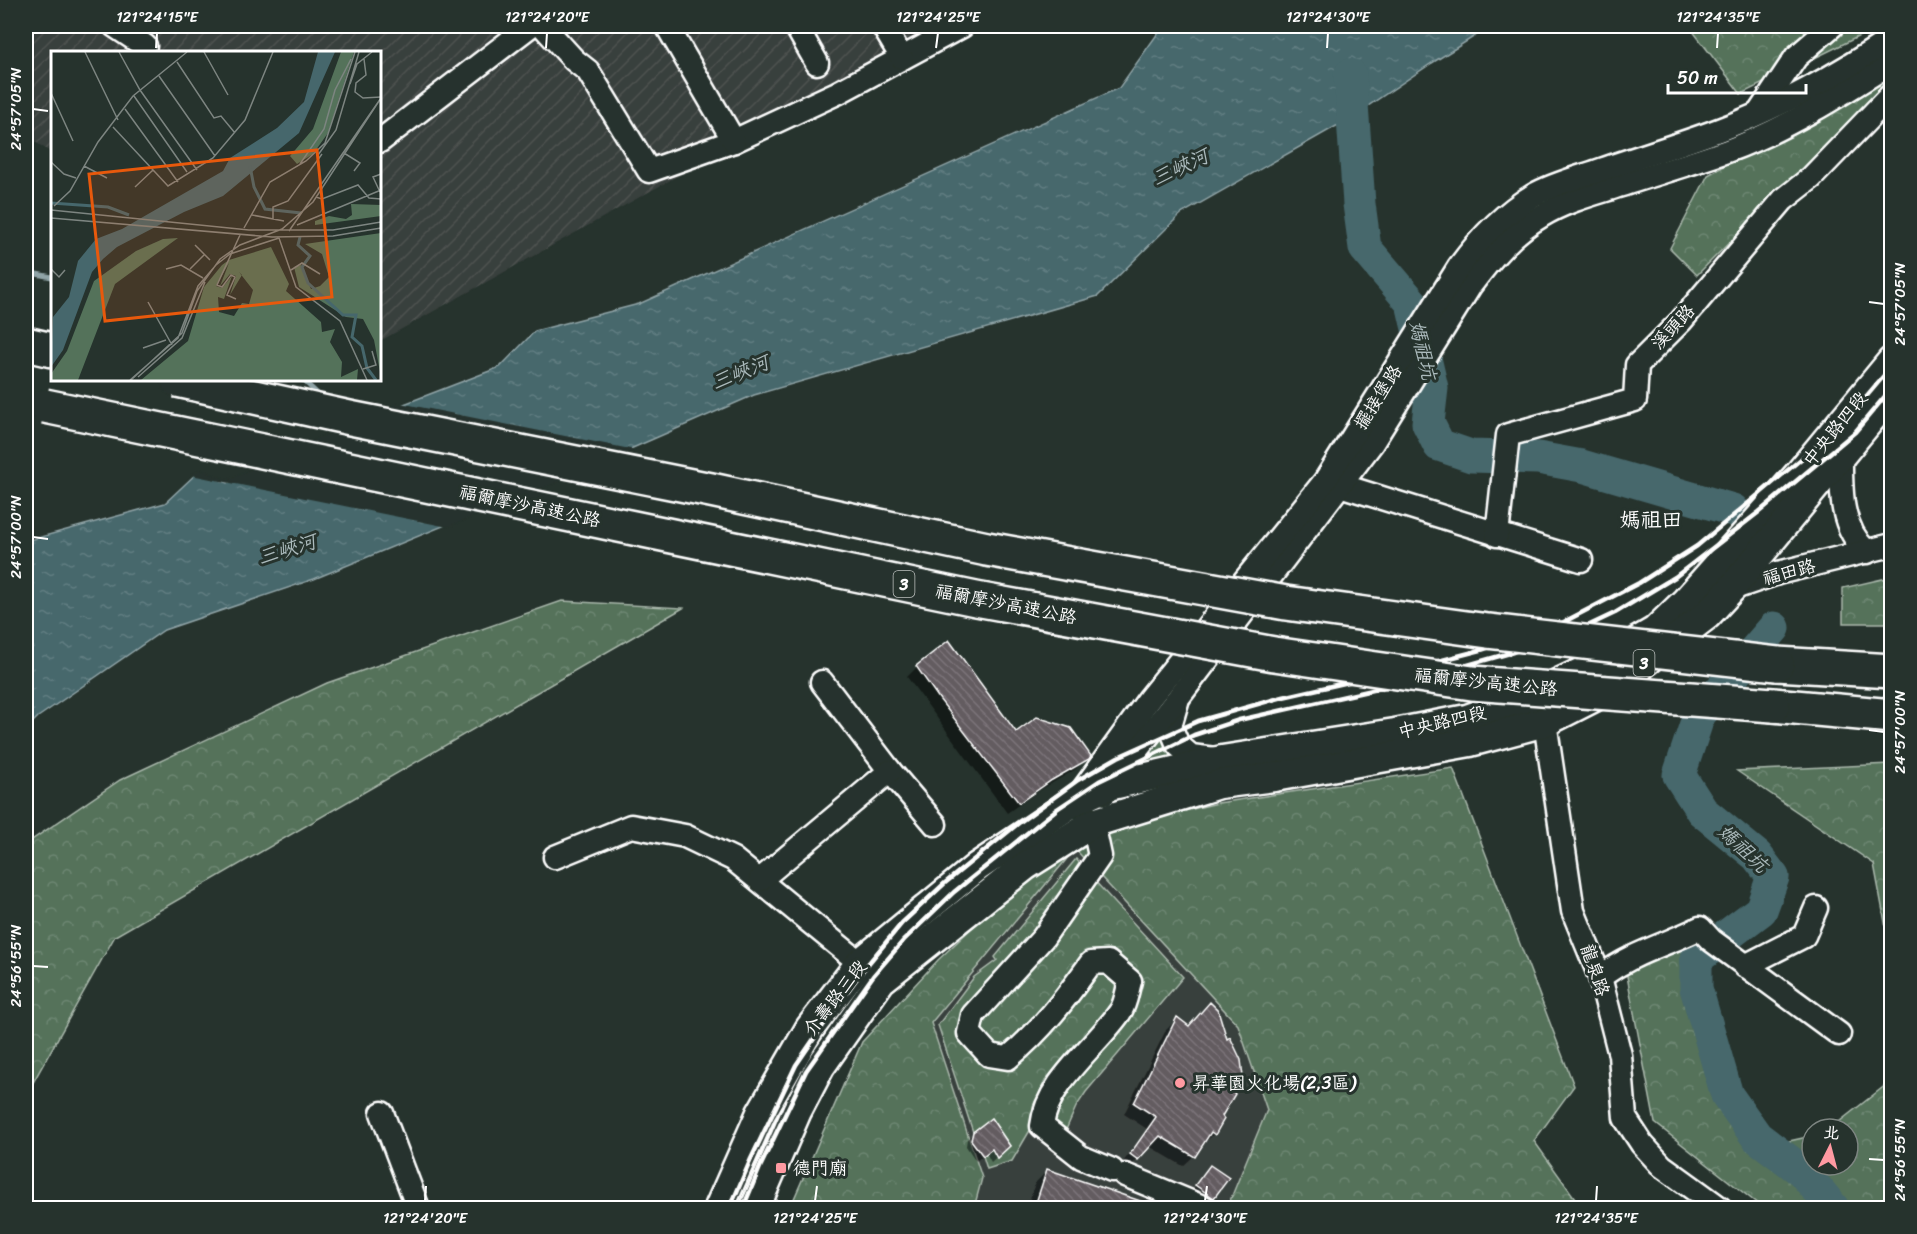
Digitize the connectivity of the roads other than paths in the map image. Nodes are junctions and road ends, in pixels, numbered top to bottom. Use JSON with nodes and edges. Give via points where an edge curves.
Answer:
{"nodes":[{"id":1,"x":115,"y":26,"type":"edge"},
{"id":2,"x":530,"y":26,"type":"edge"},
{"id":3,"x":543,"y":26,"type":"edge"},
{"id":4,"x":667,"y":26,"type":"edge"},
{"id":5,"x":796,"y":26,"type":"edge"},
{"id":6,"x":883,"y":26,"type":"edge"},
{"id":7,"x":962,"y":26,"type":"edge"},
{"id":8,"x":1832,"y":26,"type":"edge"},
{"id":9,"x":1892,"y":38,"type":"edge"},
{"id":10,"x":145,"y":46,"type":"dead end"},
{"id":11,"x":902,"y":58,"type":"junction"},
{"id":12,"x":1892,"y":62,"type":"edge"},
{"id":13,"x":817,"y":63,"type":"dead end"},
{"id":14,"x":1892,"y":94,"type":"edge"},
{"id":15,"x":1759,"y":112,"type":"junction"},
{"id":16,"x":381,"y":140,"type":"edge"},
{"id":17,"x":734,"y":141,"type":"junction"},
{"id":18,"x":1465,"y":276,"type":"junction"},
{"id":19,"x":26,"y":344,"type":"edge"},
{"id":20,"x":51,"y":350,"type":"edge"},
{"id":21,"x":1892,"y":361,"type":"edge"},
{"id":22,"x":182,"y":381,"type":"edge"},
{"id":23,"x":1886,"y":392,"type":"edge"},
{"id":24,"x":35,"y":404,"type":"edge"},
{"id":25,"x":1841,"y":453,"type":"junction"},
{"id":26,"x":1333,"y":483,"type":"junction"},
{"id":27,"x":1783,"y":500,"type":"junction"},
{"id":28,"x":1497,"y":532,"type":"junction"},
{"id":29,"x":1721,"y":541,"type":"dead end"},
{"id":30,"x":1892,"y":546,"type":"edge"},
{"id":31,"x":1867,"y":552,"type":"junction"},
{"id":32,"x":1581,"y":560,"type":"dead end"},
{"id":33,"x":1719,"y":583,"type":"junction"},
{"id":34,"x":1892,"y":671,"type":"edge"},
{"id":35,"x":822,"y":682,"type":"dead end"},
{"id":36,"x":1178,"y":698,"type":"junction"},
{"id":37,"x":1527,"y":698,"type":"junction"},
{"id":38,"x":1892,"y":716,"type":"edge"},
{"id":39,"x":1545,"y":722,"type":"junction"},
{"id":40,"x":1222,"y":760,"type":"junction"},
{"id":41,"x":890,"y":771,"type":"junction"},
{"id":42,"x":1108,"y":786,"type":"junction"},
{"id":43,"x":1075,"y":801,"type":"junction"},
{"id":44,"x":1094,"y":823,"type":"junction"},
{"id":45,"x":935,"y":824,"type":"dead end"},
{"id":46,"x":555,"y":857,"type":"dead end"},
{"id":47,"x":760,"y":880,"type":"junction"},
{"id":48,"x":1816,"y":908,"type":"dead end"},
{"id":49,"x":1737,"y":959,"type":"junction"},
{"id":50,"x":860,"y":963,"type":"junction"},
{"id":51,"x":1600,"y":977,"type":"junction"},
{"id":52,"x":1839,"y":1034,"type":"dead end"},
{"id":53,"x":382,"y":1113,"type":"dead end"},
{"id":54,"x":1205,"y":1208,"type":"edge"},
{"id":55,"x":418,"y":1209,"type":"edge"},
{"id":56,"x":719,"y":1209,"type":"edge"},
{"id":57,"x":755,"y":1209,"type":"edge"},
{"id":58,"x":1720,"y":1209,"type":"edge"}],
"edges":[{"from":1,"to":10,"type":"street"},
{"from":2,"to":16,"type":"street"},
{"from":3,"to":17,"type":"street","via":[[588,71],[649,171]]},
{"from":4,"to":17,"type":"street"},
{"from":5,"to":13,"type":"street"},
{"from":6,"to":11,"type":"street"},
{"from":7,"to":11,"type":"street"},
{"from":8,"to":15,"type":"street","via":[[1796,57]]},
{"from":9,"to":15,"type":"street","name":"擺接堡路","via":[[1820,82]]},
{"from":11,"to":17,"type":"street"},
{"from":12,"to":18,"type":"street","name":"擺接堡路","via":[[1837,96],[1729,150],[1574,200],[1541,216],[1513,236],[1487,263]]},
{"from":14,"to":28,"type":"street","name":"溪頭路","via":[[1811,178],[1778,206],[1681,321],[1637,365],[1635,400],[1508,435]]},
{"from":15,"to":18,"type":"street","name":"擺接堡路","via":[[1720,130],[1535,194],[1501,219],[1474,246]]},
{"from":18,"to":26,"type":"street","name":"擺接堡路"},
{"from":19,"to":20,"type":"highway"},
{"from":21,"to":23,"type":"main road","name":"中央路四段","number":"3"},
{"from":22,"to":34,"type":"highway","number":"3","bridge":true,"via":[[987,549],[1286,603],[1777,664]]},
{"from":23,"to":25,"type":"main road","name":"中央路四段","number":"3"},
{"from":23,"to":27,"type":"main road","name":"中央路四段","number":"3","via":[[1798,475]]},
{"from":24,"to":38,"type":"highway","name":"福爾摩沙高速公路","number":"3","bridge":true,"via":[[976,599],[1274,654],[1472,683]]},
{"from":25,"to":27,"type":"main road","name":"中央路四段","number":"3"},
{"from":25,"to":31,"type":"street","via":[[1844,512],[1854,540]]},
{"from":26,"to":28,"type":"street"},
{"from":26,"to":36,"type":"street","name":"擺接堡路"},
{"from":26,"to":43,"type":"street","name":"擺接堡路","via":[[1149,699]]},
{"from":27,"to":29,"type":"street"},
{"from":27,"to":33,"type":"main road","name":"中央路四段","number":"3"},
{"from":28,"to":32,"type":"street"},
{"from":30,"to":31,"type":"street","name":"福田路"},
{"from":31,"to":33,"type":"street","name":"福田路"},
{"from":33,"to":37,"type":"main road","name":"中央路四段","number":"3","via":[[1686,601],[1655,631],[1595,666]]},
{"from":33,"to":39,"type":"main road","name":"中央路四段","number":"3","via":[[1707,615],[1610,689]]},
{"from":35,"to":41,"type":"street"},
{"from":36,"to":40,"type":"street","via":[[1170,726],[1178,745],[1191,756]]},
{"from":36,"to":42,"type":"street","name":"擺接堡路"},
{"from":37,"to":39,"type":"street","name":"龍泉路"},
{"from":37,"to":40,"type":"main road","name":"中央路四段","number":"3","via":[[1467,719]]},
{"from":39,"to":44,"type":"main road","name":"中央路四段","number":"3","via":[[1470,742],[1219,784]]},
{"from":39,"to":51,"type":"street","name":"龍泉路","via":[[1573,911]]},
{"from":40,"to":42,"type":"main road","name":"中央路四段","number":"3"},
{"from":41,"to":45,"type":"street"},
{"from":41,"to":47,"type":"street"},
{"from":42,"to":43,"type":"main road","name":"中央路四段","number":"3"},
{"from":42,"to":44,"type":"street","name":"擺接堡路"},
{"from":43,"to":44,"type":"street"},
{"from":43,"to":50,"type":"main road","name":"介壽路三段","number":"3","via":[[976,867]]},
{"from":44,"to":54,"type":"street","via":[[1100,855],[1043,938],[973,1015],[969,1033],[989,1055],[1008,1058],[1033,1037],[1091,963],[1108,962],[1130,981],[1122,1010],[1058,1086],[1044,1110],[1042,1126],[1081,1157]]},
{"from":44,"to":57,"type":"main road","name":"介壽路三段","number":"3","via":[[1025,866],[882,980],[820,1068]]},
{"from":46,"to":47,"type":"street","via":[[631,826],[685,836],[733,859]]},
{"from":47,"to":50,"type":"street"},
{"from":48,"to":49,"type":"street","via":[[1804,936]]},
{"from":49,"to":51,"type":"street","via":[[1700,928],[1620,962]]},
{"from":49,"to":52,"type":"street"},
{"from":50,"to":56,"type":"main road","name":"介壽路三段","number":"3","via":[[810,1028],[761,1113]]},
{"from":51,"to":58,"type":"street","name":"龍泉路","via":[[1620,1055],[1625,1118],[1662,1166]]},
{"from":53,"to":55,"type":"street"}]}
